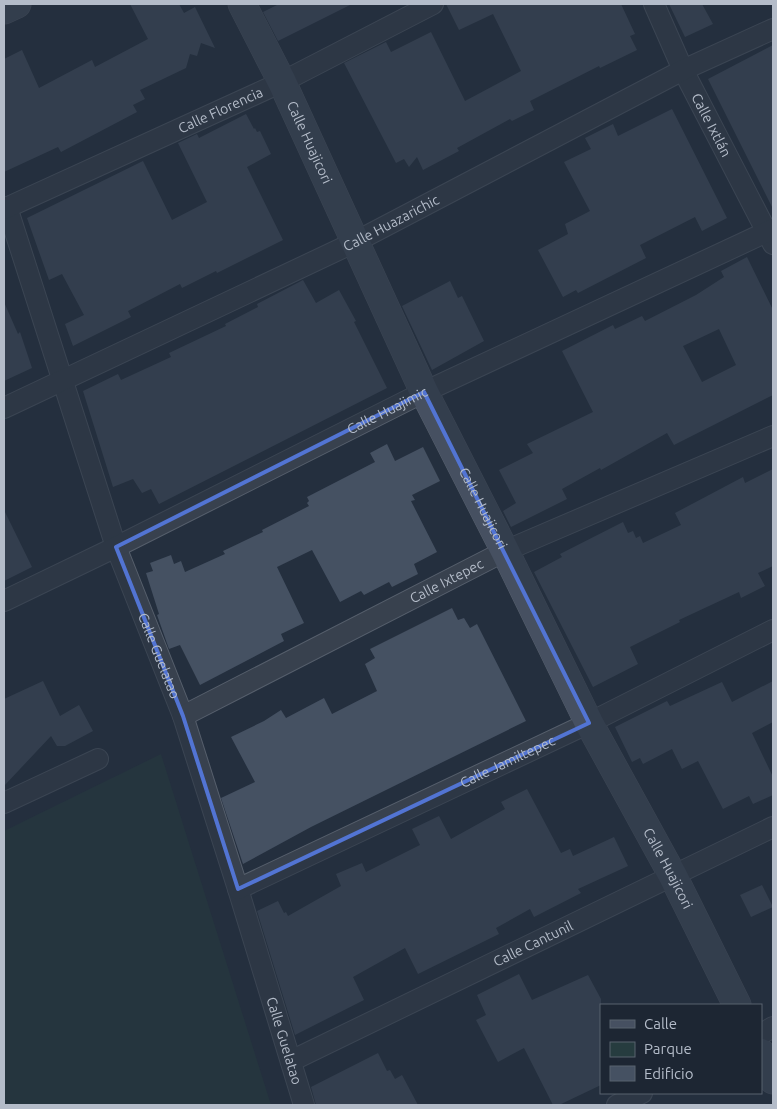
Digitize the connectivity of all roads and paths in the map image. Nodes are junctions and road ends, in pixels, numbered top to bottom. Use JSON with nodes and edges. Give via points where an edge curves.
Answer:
{"nodes":[{"id":1,"x":17,"y":4,"type":"edge"},
{"id":2,"x":242,"y":4,"type":"edge"},
{"id":3,"x":433,"y":4,"type":"edge"},
{"id":4,"x":654,"y":4,"type":"edge"},
{"id":5,"x":4,"y":10,"type":"edge"},
{"id":6,"x":773,"y":30,"type":"edge"},
{"id":7,"x":683,"y":70,"type":"junction"},
{"id":8,"x":282,"y":82,"type":"junction"},
{"id":9,"x":5,"y":208,"type":"edge"},
{"id":10,"x":771,"y":236,"type":"edge"},
{"id":11,"x":355,"y":242,"type":"junction"},
{"id":12,"x":62,"y":380,"type":"junction"},
{"id":13,"x":424,"y":392,"type":"junction"},
{"id":14,"x":4,"y":408,"type":"edge"},
{"id":15,"x":773,"y":436,"type":"edge"},
{"id":16,"x":116,"y":547,"type":"junction"},
{"id":17,"x":505,"y":551,"type":"junction"},
{"id":18,"x":4,"y":601,"type":"edge"},
{"id":19,"x":773,"y":630,"type":"edge"},
{"id":20,"x":183,"y":716,"type":"junction"},
{"id":21,"x":589,"y":723,"type":"junction"},
{"id":22,"x":98,"y":759,"type":"dead end"},
{"id":23,"x":4,"y":803,"type":"edge"},
{"id":24,"x":773,"y":827,"type":"edge"},
{"id":25,"x":674,"y":876,"type":"junction"},
{"id":26,"x":238,"y":889,"type":"junction"},
{"id":27,"x":737,"y":1004,"type":"edge"},
{"id":28,"x":762,"y":1055,"type":"edge"},
{"id":29,"x":291,"y":1060,"type":"junction"},
{"id":30,"x":773,"y":1080,"type":"edge"},
{"id":31,"x":640,"y":1094,"type":"edge"},
{"id":32,"x":304,"y":1105,"type":"edge"},
{"id":33,"x":617,"y":1105,"type":"edge"}],
"edges":[{"from":1,"to":5,"type":"street"},
{"from":2,"to":8,"type":"street","name":"Calle Huajicori"},
{"from":3,"to":8,"type":"street","name":"Calle Florencia"},
{"from":4,"to":7,"type":"street","name":"Calle Ixtlán"},
{"from":6,"to":7,"type":"street","name":"Calle Huazarichic"},
{"from":7,"to":10,"type":"street","name":"Calle Ixtlán"},
{"from":7,"to":11,"type":"street","name":"Calle Huazarichic"},
{"from":8,"to":9,"type":"street","name":"Calle Florencia"},
{"from":8,"to":11,"type":"street","name":"Calle Huajicori"},
{"from":9,"to":12,"type":"street","name":"Calle Guelatao"},
{"from":10,"to":13,"type":"street","name":"Calle Huajimic"},
{"from":11,"to":12,"type":"street","name":"Calle Huazarichic"},
{"from":11,"to":13,"type":"street","name":"Calle Huajicori"},
{"from":12,"to":14,"type":"street","name":"Calle Huazarichic"},
{"from":12,"to":16,"type":"street","name":"Calle Guelatao"},
{"from":13,"to":16,"type":"street","name":"Calle Huajimic"},
{"from":13,"to":17,"type":"street","name":"Calle Huajicori"},
{"from":15,"to":17,"type":"street","name":"Calle Ixtepec"},
{"from":16,"to":18,"type":"street","name":"Calle Huajimic"},
{"from":16,"to":20,"type":"street","name":"Calle Guelatao"},
{"from":17,"to":20,"type":"street","name":"Calle Ixtepec"},
{"from":17,"to":21,"type":"street","name":"Calle Huajicori"},
{"from":19,"to":21,"type":"street","name":"Calle Jamiltepec"},
{"from":20,"to":26,"type":"street","name":"Calle Guelatao"},
{"from":21,"to":25,"type":"street","name":"Calle Huajicori"},
{"from":21,"to":26,"type":"street","name":"Calle Jamiltepec"},
{"from":22,"to":23,"type":"street"},
{"from":24,"to":25,"type":"street","name":"Calle Cantunil"},
{"from":25,"to":27,"type":"street","name":"Calle Huajicori"},
{"from":25,"to":29,"type":"street","name":"Calle Cantunil"},
{"from":26,"to":29,"type":"street","name":"Calle Guelatao"},
{"from":28,"to":30,"type":"street"},
{"from":29,"to":32,"type":"street","name":"Calle Guelatao"},
{"from":31,"to":33,"type":"street"}]}
